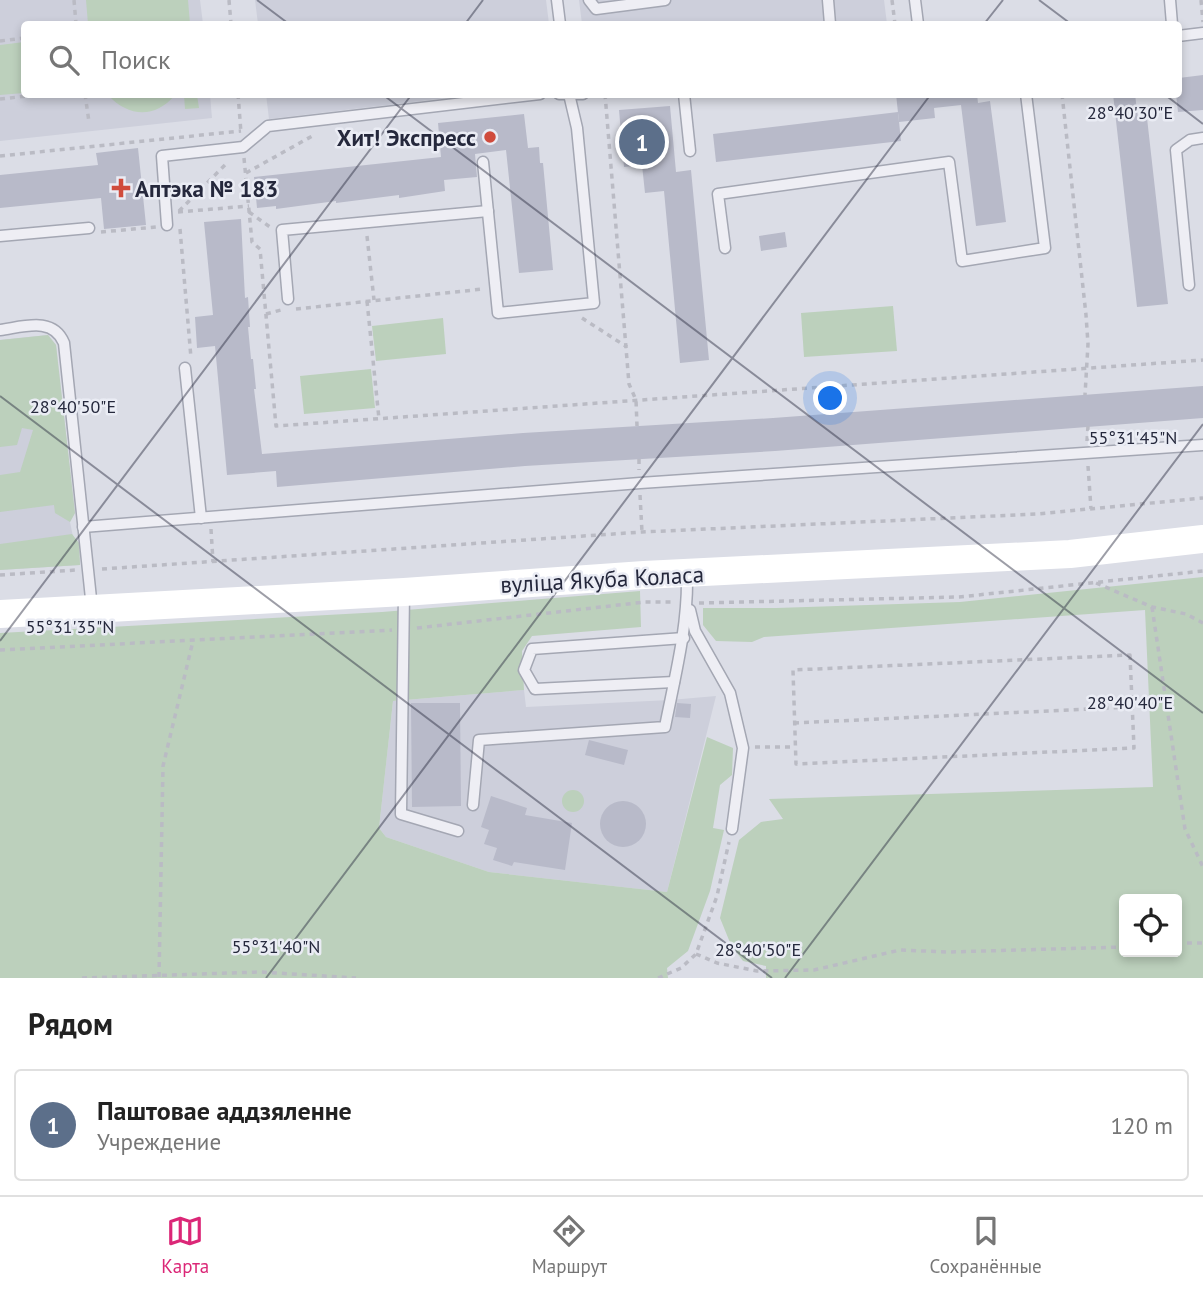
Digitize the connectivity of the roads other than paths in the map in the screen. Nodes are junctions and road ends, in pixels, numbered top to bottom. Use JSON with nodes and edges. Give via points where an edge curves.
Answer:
{"nodes":[{"id":1,"x":557,"y":0,"type":"edge"},
{"id":2,"x":589,"y":0,"type":"edge"},
{"id":3,"x":665,"y":0,"type":"edge"},
{"id":4,"x":828,"y":0,"type":"edge"},
{"id":5,"x":1170,"y":0,"type":"edge"},
{"id":6,"x":560,"y":21,"type":"edge"},
{"id":7,"x":830,"y":21,"type":"edge"},
{"id":8,"x":1172,"y":21,"type":"edge"},
{"id":9,"x":1203,"y":33,"type":"edge"},
{"id":10,"x":1182,"y":36,"type":"edge"},
{"id":11,"x":506,"y":98,"type":"edge"},
{"id":12,"x":570,"y":98,"type":"edge"},
{"id":13,"x":684,"y":98,"type":"edge"},
{"id":14,"x":1026,"y":98,"type":"edge"},
{"id":15,"x":1203,"y":138,"type":"edge"},
{"id":16,"x":690,"y":152,"type":"dead end"},
{"id":17,"x":483,"y":162,"type":"dead end"},
{"id":18,"x":488,"y":211,"type":"junction"},
{"id":19,"x":167,"y":225,"type":"road end"},
{"id":20,"x":89,"y":228,"type":"dead end"},
{"id":21,"x":0,"y":236,"type":"edge"},
{"id":22,"x":725,"y":248,"type":"dead end"},
{"id":23,"x":1189,"y":285,"type":"dead end"},
{"id":24,"x":288,"y":299,"type":"dead end"},
{"id":25,"x":0,"y":330,"type":"edge"},
{"id":26,"x":185,"y":368,"type":"dead end"},
{"id":27,"x":1203,"y":445,"type":"edge"},
{"id":28,"x":205,"y":517,"type":"junction"},
{"id":29,"x":83,"y":527,"type":"junction"},
{"id":30,"x":1203,"y":539,"type":"edge"},
{"id":31,"x":687,"y":574,"type":"junction"},
{"id":32,"x":404,"y":592,"type":"junction"},
{"id":33,"x":688,"y":603,"type":"junction"},
{"id":34,"x":93,"y":609,"type":"junction"},
{"id":35,"x":0,"y":614,"type":"edge"},
{"id":36,"x":684,"y":638,"type":"junction"},
{"id":37,"x":674,"y":682,"type":"junction"},
{"id":38,"x":473,"y":805,"type":"dead end"},
{"id":39,"x":732,"y":829,"type":"road end"},
{"id":40,"x":458,"y":831,"type":"dead end"}],
"edges":[{"from":1,"to":6,"type":"lane"},
{"from":2,"to":3,"type":"lane","via":[[596,9]]},
{"from":4,"to":7,"type":"lane"},
{"from":5,"to":8,"type":"lane"},
{"from":9,"to":10,"type":"lane"},
{"from":11,"to":19,"type":"lane","via":[[268,126],[243,147],[162,156]]},
{"from":12,"to":18,"type":"lane","via":[[577,128],[594,303],[498,313]]},
{"from":13,"to":16,"type":"lane"},
{"from":14,"to":22,"type":"lane","via":[[1045,248],[962,261],[949,162],[718,194]]},
{"from":15,"to":23,"type":"lane","via":[[1176,150]]},
{"from":17,"to":18,"type":"lane"},
{"from":18,"to":24,"type":"lane","via":[[282,230]]},
{"from":20,"to":21,"type":"lane"},
{"from":25,"to":29,"type":"lane","via":[[43,325],[55,330],[64,343]]},
{"from":26,"to":28,"type":"lane"},
{"from":27,"to":28,"type":"lane","via":[[640,482]]},
{"from":28,"to":29,"type":"lane"},
{"from":29,"to":34,"type":"lane"},
{"from":30,"to":31,"type":"street","name":"вуліца Якуба Коласа","via":[[1070,554]]},
{"from":31,"to":32,"type":"street","name":"вуліца Якуба Коласа"},
{"from":31,"to":33,"type":"lane"},
{"from":32,"to":34,"type":"street","name":"вуліца Якуба Коласа"},
{"from":32,"to":40,"type":"lane","via":[[401,814]]},
{"from":33,"to":36,"type":"lane"},
{"from":33,"to":39,"type":"lane","via":[[695,631],[730,693],[743,748]]},
{"from":34,"to":35,"type":"street","name":"вуліца Якуба Коласа"},
{"from":36,"to":37,"type":"lane"},
{"from":36,"to":37,"type":"lane","via":[[532,649],[524,670],[535,689]]},
{"from":37,"to":38,"type":"lane","via":[[666,727],[479,740]]}]}
